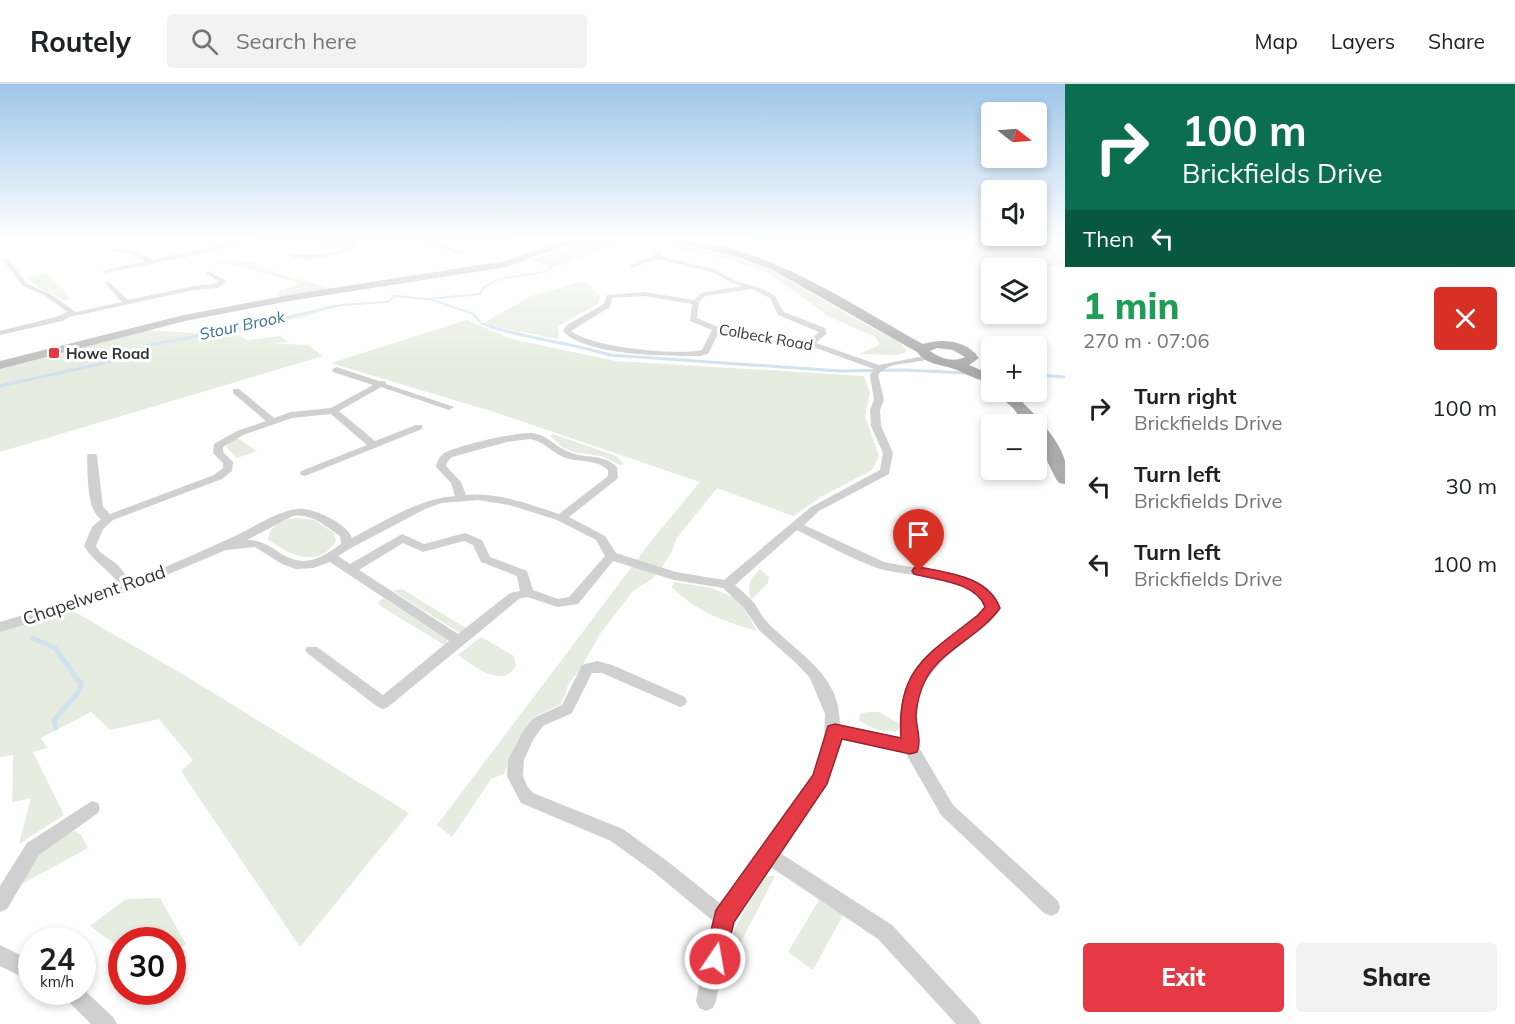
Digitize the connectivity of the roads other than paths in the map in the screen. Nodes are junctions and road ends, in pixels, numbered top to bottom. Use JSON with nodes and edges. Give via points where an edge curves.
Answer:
{"nodes":[{"id":1,"x":23,"y":283,"type":"edge"},
{"id":2,"x":221,"y":283,"type":"edge"},
{"id":3,"x":386,"y":283,"type":"edge"},
{"id":4,"x":737,"y":283,"type":"edge"},
{"id":5,"x":807,"y":283,"type":"edge"},
{"id":6,"x":108,"y":284,"type":"dead end"},
{"id":7,"x":752,"y":287,"type":"junction"},
{"id":8,"x":696,"y":302,"type":"junction"},
{"id":9,"x":127,"y":303,"type":"junction"},
{"id":10,"x":71,"y":315,"type":"junction"},
{"id":11,"x":716,"y":329,"type":"junction"},
{"id":12,"x":0,"y":333,"type":"edge"},
{"id":13,"x":901,"y":335,"type":"junction"},
{"id":14,"x":811,"y":343,"type":"junction"},
{"id":15,"x":936,"y":344,"type":"junction"},
{"id":16,"x":925,"y":353,"type":"junction"},
{"id":17,"x":0,"y":365,"type":"edge"},
{"id":18,"x":336,"y":370,"type":"dead end"},
{"id":19,"x":877,"y":371,"type":"junction"},
{"id":20,"x":980,"y":374,"type":"edge"},
{"id":21,"x":382,"y":383,"type":"junction"},
{"id":22,"x":236,"y":391,"type":"dead end"},
{"id":23,"x":1014,"y":402,"type":"edge"},
{"id":24,"x":448,"y":407,"type":"dead end"},
{"id":25,"x":333,"y":411,"type":"junction"},
{"id":26,"x":1026,"y":414,"type":"edge"},
{"id":27,"x":272,"y":421,"type":"junction"},
{"id":28,"x":418,"y":427,"type":"dead end"},
{"id":29,"x":1047,"y":442,"type":"edge"},
{"id":30,"x":373,"y":445,"type":"junction"},
{"id":31,"x":92,"y":456,"type":"dead end"},
{"id":32,"x":305,"y":473,"type":"dead end"},
{"id":33,"x":1065,"y":479,"type":"edge"},
{"id":34,"x":461,"y":497,"type":"junction"},
{"id":35,"x":109,"y":518,"type":"junction"},
{"id":36,"x":561,"y":518,"type":"junction"},
{"id":37,"x":797,"y":526,"type":"junction"},
{"id":38,"x":257,"y":538,"type":"junction"},
{"id":39,"x":347,"y":545,"type":"junction"},
{"id":40,"x":610,"y":556,"type":"junction"},
{"id":41,"x":331,"y":557,"type":"junction"},
{"id":42,"x":351,"y":569,"type":"junction"},
{"id":43,"x":728,"y":585,"type":"junction"},
{"id":44,"x":128,"y":587,"type":"junction"},
{"id":45,"x":527,"y":593,"type":"junction"},
{"id":46,"x":0,"y":627,"type":"edge"},
{"id":47,"x":458,"y":641,"type":"junction"},
{"id":48,"x":312,"y":650,"type":"dead end"},
{"id":49,"x":680,"y":701,"type":"dead end"},
{"id":50,"x":835,"y":731,"type":"junction"},
{"id":51,"x":910,"y":747,"type":"junction"},
{"id":52,"x":92,"y":808,"type":"dead end"},
{"id":53,"x":768,"y":855,"type":"junction"},
{"id":54,"x":0,"y":903,"type":"edge"},
{"id":55,"x":1051,"y":907,"type":"dead end"},
{"id":56,"x":723,"y":918,"type":"junction"},
{"id":57,"x":0,"y":955,"type":"edge"},
{"id":58,"x":18,"y":965,"type":"edge"},
{"id":59,"x":706,"y":1000,"type":"dead end"},
{"id":60,"x":86,"y":1005,"type":"edge"},
{"id":61,"x":106,"y":1024,"type":"edge"},
{"id":62,"x":970,"y":1024,"type":"edge"}],
"edges":[{"from":1,"to":10,"type":"street","via":[[69,309]]},
{"from":2,"to":9,"type":"street"},
{"from":3,"to":17,"type":"street","via":[[184,318]]},
{"from":4,"to":7,"type":"street"},
{"from":5,"to":13,"type":"main road"},
{"from":6,"to":9,"type":"street"},
{"from":7,"to":8,"type":"street","via":[[703,294]]},
{"from":7,"to":14,"type":"street","via":[[773,297],[781,313],[822,330]]},
{"from":8,"to":11,"type":"street","name":"Colbeck Road","via":[[693,320]]},
{"from":8,"to":11,"type":"street","via":[[645,294],[609,296],[607,305],[567,331],[575,339],[621,350],[700,354],[705,352]]},
{"from":9,"to":10,"type":"street"},
{"from":10,"to":12,"type":"street"},
{"from":11,"to":14,"type":"street","name":"Colbeck Road"},
{"from":13,"to":15,"type":"main road"},
{"from":13,"to":16,"type":"main road"},
{"from":14,"to":19,"type":"street","name":"Colbeck Road"},
{"from":15,"to":16,"type":"main road"},
{"from":15,"to":20,"type":"main road","via":[[970,354]]},
{"from":16,"to":19,"type":"street"},
{"from":16,"to":20,"type":"main road"},
{"from":18,"to":21,"type":"street"},
{"from":19,"to":37,"type":"street","via":[[876,426],[888,453],[885,472],[815,509]]},
{"from":21,"to":24,"type":"street"},
{"from":21,"to":25,"type":"street"},
{"from":22,"to":27,"type":"street"},
{"from":23,"to":26,"type":"main road"},
{"from":25,"to":27,"type":"street","via":[[305,412]]},
{"from":25,"to":30,"type":"street"},
{"from":27,"to":35,"type":"street","via":[[218,446],[218,453],[228,462],[228,470],[218,477]]},
{"from":28,"to":30,"type":"street"},
{"from":29,"to":33,"type":"main road"},
{"from":30,"to":32,"type":"street"},
{"from":31,"to":35,"type":"street","via":[[97,507]]},
{"from":34,"to":36,"type":"street","via":[[495,499]]},
{"from":34,"to":36,"type":"street","via":[[456,482],[441,467],[448,455],[519,436],[538,437],[565,455],[597,459],[613,468],[613,477]]},
{"from":34,"to":39,"type":"street","via":[[423,506]]},
{"from":35,"to":44,"type":"street","via":[[98,527],[90,546]]},
{"from":36,"to":40,"type":"street","via":[[601,538]]},
{"from":37,"to":43,"type":"street"},
{"from":37,"to":51,"type":"street","via":[[872,562],[956,579],[989,598],[992,608],[984,619],[920,674],[911,693]]},
{"from":38,"to":39,"type":"street","name":"Chapelwent Road","via":[[287,515],[300,512],[310,513],[346,535]]},
{"from":38,"to":41,"type":"street","via":[[290,565],[313,565]]},
{"from":38,"to":44,"type":"street","name":"Chapelwent Road","via":[[219,547]]},
{"from":39,"to":41,"type":"street"},
{"from":40,"to":43,"type":"street","via":[[674,576]]},
{"from":40,"to":45,"type":"street","via":[[573,601],[558,603]]},
{"from":41,"to":42,"type":"street"},
{"from":42,"to":45,"type":"street","via":[[402,538],[423,548],[465,537],[478,543],[485,560],[523,574]]},
{"from":42,"to":47,"type":"street"},
{"from":43,"to":50,"type":"street","via":[[765,629],[811,669],[830,702]]},
{"from":44,"to":46,"type":"street","name":"Chapelwent Road"},
{"from":45,"to":47,"type":"street","via":[[515,596]]},
{"from":47,"to":48,"type":"street","via":[[382,703]]},
{"from":49,"to":56,"type":"street","via":[[607,669],[587,669],[567,709],[538,722],[532,730],[516,760],[514,776],[527,798],[617,835]]},
{"from":50,"to":51,"type":"street"},
{"from":50,"to":53,"type":"street","via":[[821,778]]},
{"from":51,"to":55,"type":"street","via":[[947,810]]},
{"from":52,"to":54,"type":"street","via":[[33,849]]},
{"from":53,"to":56,"type":"street"},
{"from":53,"to":62,"type":"street","via":[[885,932]]},
{"from":56,"to":59,"type":"street"},
{"from":57,"to":58,"type":"street"},
{"from":60,"to":61,"type":"street"}]}
